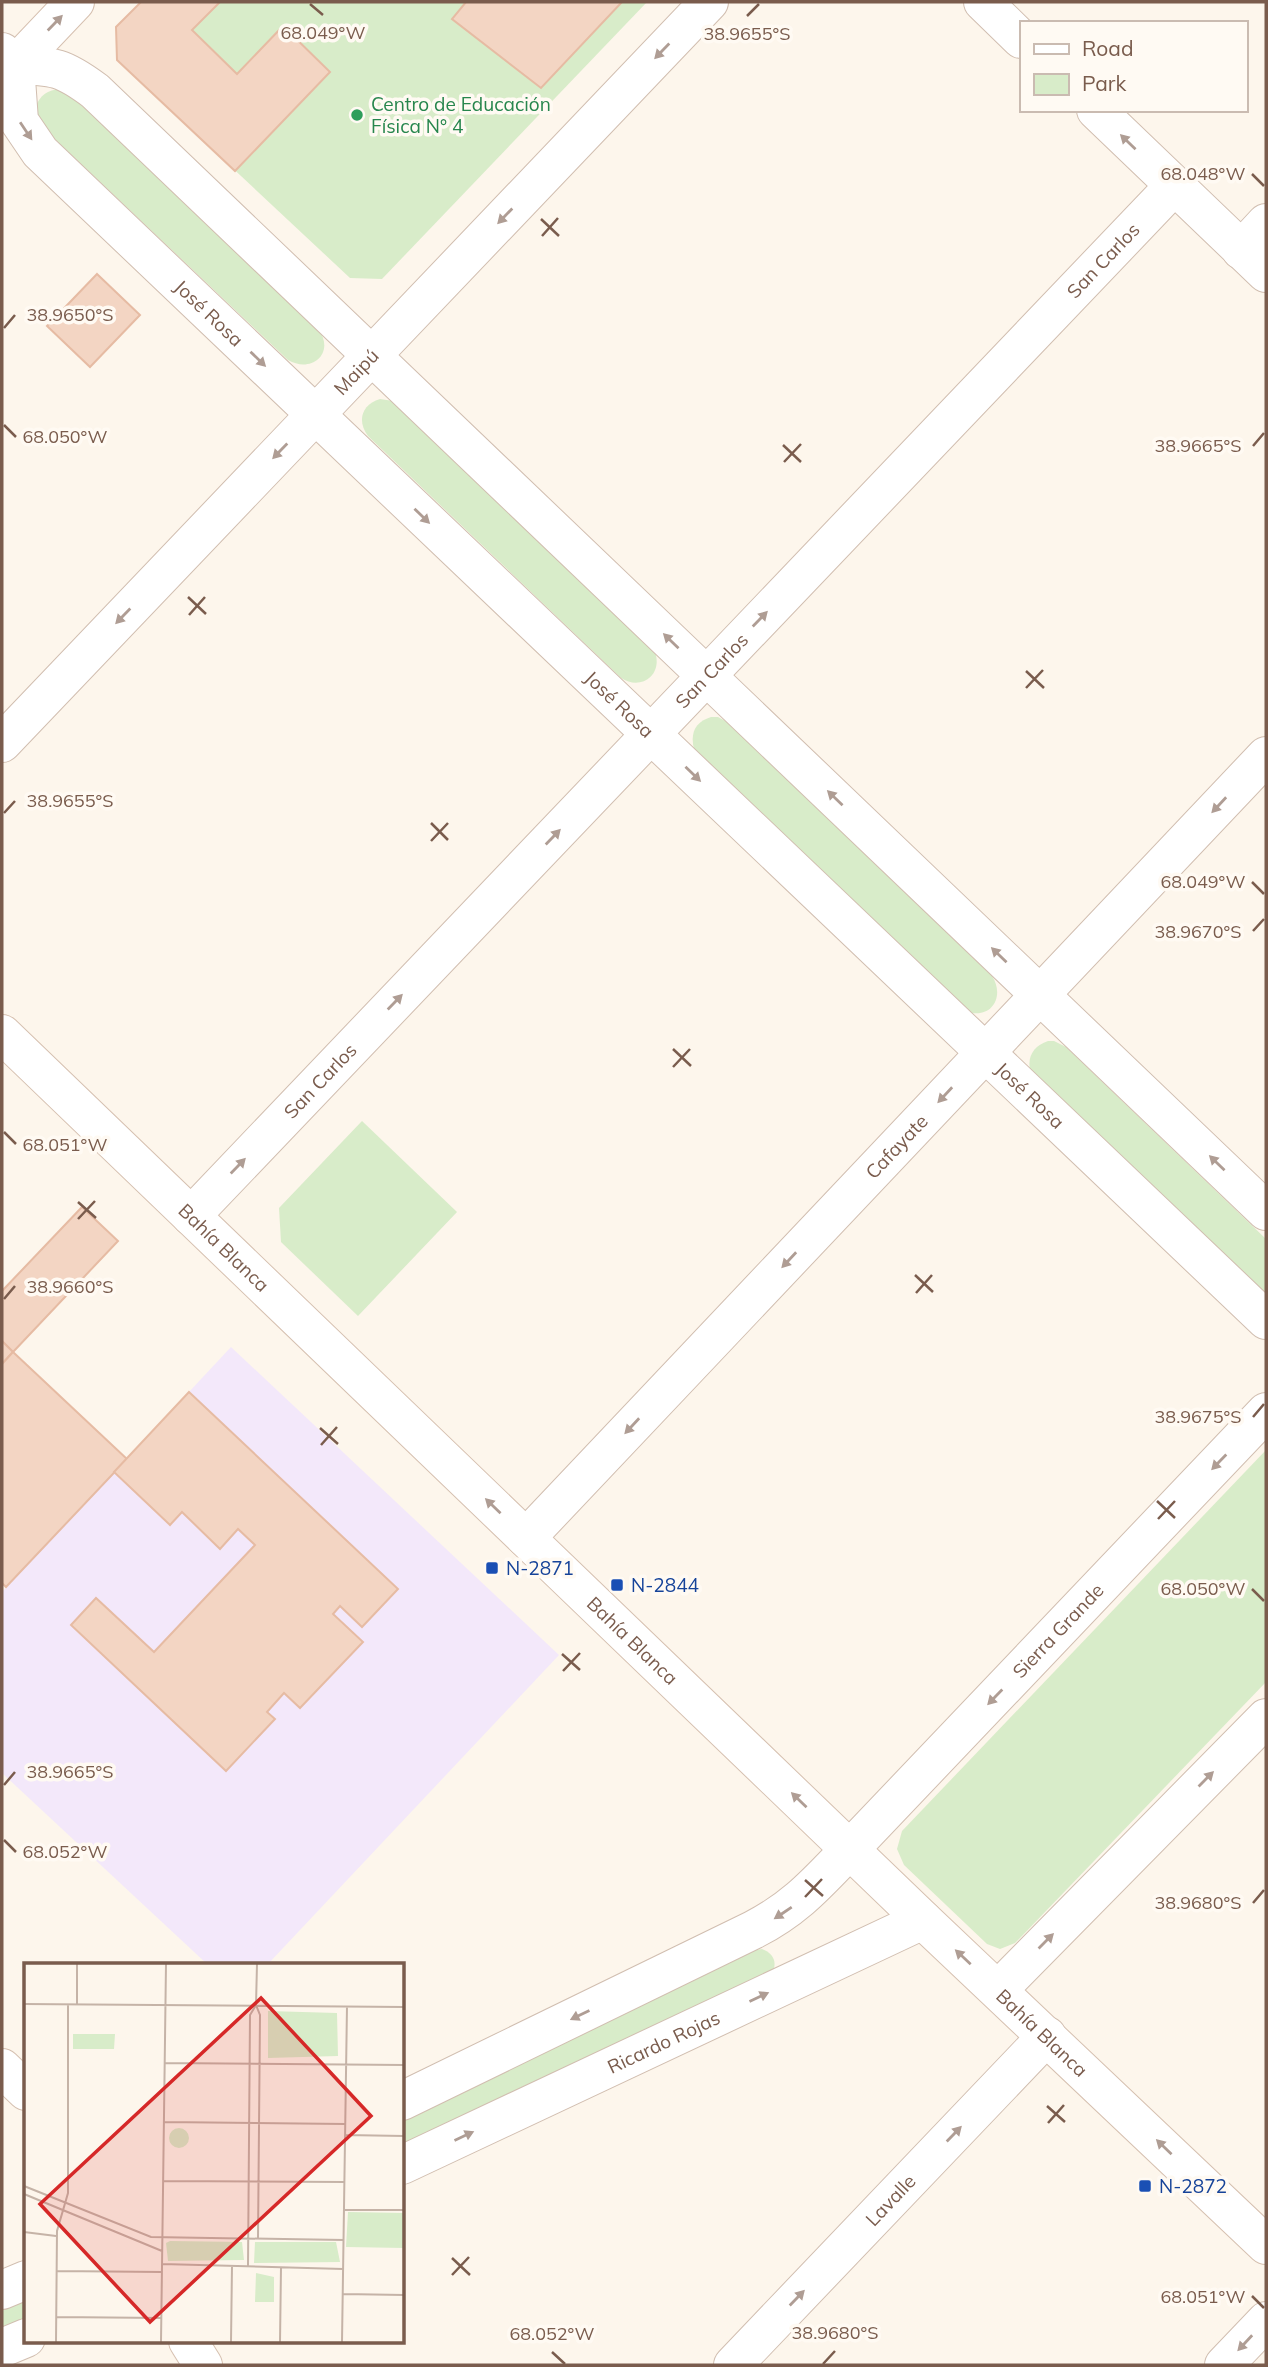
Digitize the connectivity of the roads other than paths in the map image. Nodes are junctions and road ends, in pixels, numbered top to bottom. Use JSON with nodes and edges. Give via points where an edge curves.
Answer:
{"nodes":[{"id":1,"x":75,"y":2,"type":"edge"},
{"id":2,"x":709,"y":2,"type":"edge"},
{"id":3,"x":983,"y":2,"type":"edge"},
{"id":4,"x":1020,"y":38,"type":"edge"},
{"id":5,"x":6,"y":66,"type":"edge"},
{"id":6,"x":1098,"y":112,"type":"edge"},
{"id":7,"x":1174,"y":186,"type":"junction"},
{"id":8,"x":1258,"y":249,"type":"edge"},
{"id":9,"x":372,"y":355,"type":"junction"},
{"id":10,"x":316,"y":414,"type":"junction"},
{"id":11,"x":707,"y":675,"type":"junction"},
{"id":12,"x":651,"y":734,"type":"junction"},
{"id":13,"x":2,"y":743,"type":"edge"},
{"id":14,"x":1266,"y":756,"type":"edge"},
{"id":15,"x":1041,"y":995,"type":"junction"},
{"id":16,"x":2,"y":1034,"type":"edge"},
{"id":17,"x":985,"y":1053,"type":"junction"},
{"id":18,"x":1266,"y":1210,"type":"edge"},
{"id":19,"x":191,"y":1216,"type":"junction"},
{"id":20,"x":1266,"y":1320,"type":"edge"},
{"id":21,"x":1266,"y":1412,"type":"edge"},
{"id":22,"x":526,"y":1538,"type":"junction"},
{"id":23,"x":1266,"y":1718,"type":"edge"},
{"id":24,"x":850,"y":1849,"type":"junction"},
{"id":25,"x":923,"y":1920,"type":"junction"},
{"id":26,"x":998,"y":1990,"type":"junction"},
{"id":27,"x":1047,"y":2036,"type":"junction"},
{"id":28,"x":2,"y":2068,"type":"edge"},
{"id":29,"x":24,"y":2089,"type":"edge"},
{"id":30,"x":404,"y":2100,"type":"edge"},
{"id":31,"x":404,"y":2164,"type":"edge"},
{"id":32,"x":1266,"y":2245,"type":"edge"},
{"id":33,"x":24,"y":2281,"type":"edge"},
{"id":34,"x":2,"y":2290,"type":"edge"},
{"id":35,"x":1266,"y":2321,"type":"edge"},
{"id":36,"x":24,"y":2339,"type":"edge"},
{"id":37,"x":189,"y":2342,"type":"edge"},
{"id":38,"x":2,"y":2348,"type":"edge"},
{"id":39,"x":203,"y":2365,"type":"edge"},
{"id":40,"x":733,"y":2365,"type":"edge"},
{"id":41,"x":1224,"y":2365,"type":"edge"}],
"edges":[{"from":5,"to":1,"type":"street","one_way":true},
{"from":2,"to":9,"type":"street","name":"Maipú","one_way":true},
{"from":3,"to":4,"type":"street"},
{"from":5,"to":9,"type":"street","via":[[43,66],[69,72],[95,91]]},
{"from":5,"to":10,"type":"street","name":"José Rosa","one_way":true,"via":[[19,121],[40,152]]},
{"from":7,"to":6,"type":"street","one_way":true},
{"from":7,"to":8,"type":"street"},
{"from":11,"to":7,"type":"street","name":"San Carlos","one_way":true},
{"from":9,"to":10,"type":"street","name":"Maipú"},
{"from":11,"to":9,"type":"street","one_way":true},
{"from":10,"to":12,"type":"street","name":"José Rosa","one_way":true},
{"from":10,"to":13,"type":"street","name":"Maipú","one_way":true},
{"from":11,"to":12,"type":"street","name":"San Carlos"},
{"from":15,"to":11,"type":"street","one_way":true},
{"from":12,"to":17,"type":"street","name":"José Rosa","one_way":true},
{"from":19,"to":12,"type":"street","name":"San Carlos","one_way":true},
{"from":14,"to":15,"type":"street","name":"Cafayate","one_way":true},
{"from":15,"to":17,"type":"street","name":"Cafayate"},
{"from":18,"to":15,"type":"street","one_way":true},
{"from":16,"to":19,"type":"street","name":"Bahía Blanca"},
{"from":17,"to":20,"type":"street","name":"José Rosa"},
{"from":17,"to":22,"type":"street","name":"Cafayate","one_way":true},
{"from":22,"to":19,"type":"street","name":"Bahía Blanca","one_way":true},
{"from":21,"to":24,"type":"street","name":"Sierra Grande","one_way":true},
{"from":24,"to":22,"type":"street","name":"Bahía Blanca","one_way":true},
{"from":26,"to":23,"type":"street","one_way":true},
{"from":24,"to":25,"type":"street","name":"Bahía Blanca"},
{"from":24,"to":30,"type":"street","one_way":true,"via":[[802,1898],[772,1920]]},
{"from":26,"to":25,"type":"street","name":"Bahía Blanca","one_way":true},
{"from":31,"to":25,"type":"street","name":"Ricardo Rojas","one_way":true},
{"from":26,"to":27,"type":"street","name":"Bahía Blanca"},
{"from":32,"to":27,"type":"street","name":"Bahía Blanca","one_way":true},
{"from":40,"to":27,"type":"street","name":"Lavalle","one_way":true},
{"from":28,"to":29,"type":"street"},
{"from":33,"to":34,"type":"street"},
{"from":35,"to":41,"type":"street","one_way":true},
{"from":36,"to":38,"type":"street"},
{"from":37,"to":39,"type":"street"}]}
